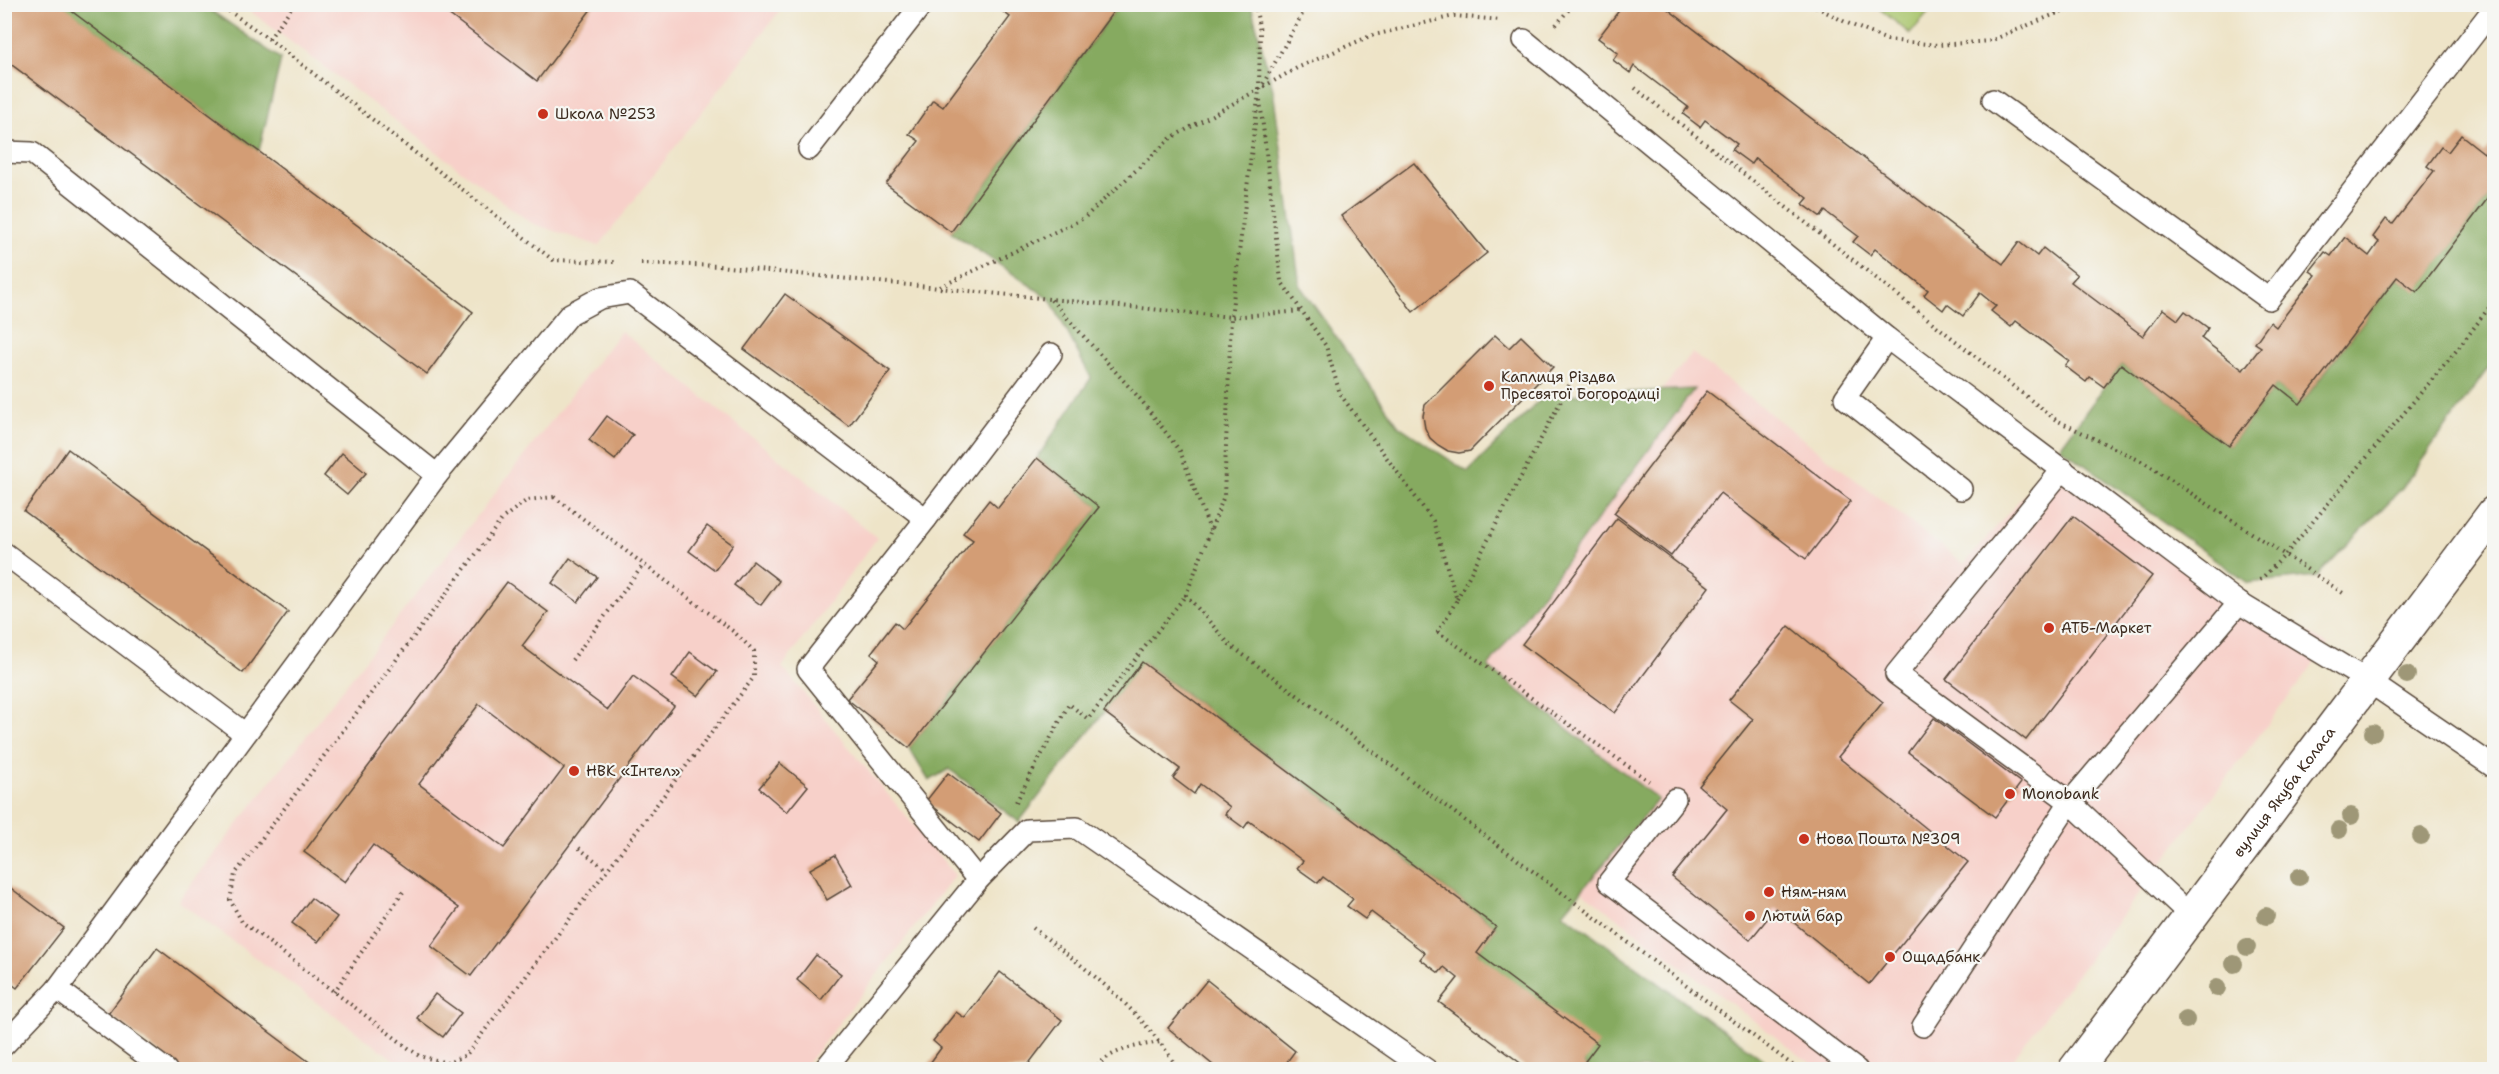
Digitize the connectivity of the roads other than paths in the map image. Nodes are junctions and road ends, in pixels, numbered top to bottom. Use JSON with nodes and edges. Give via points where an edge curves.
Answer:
{"nodes":[{"id":1,"x":922,"y":4,"type":"edge"},
{"id":2,"x":2494,"y":8,"type":"edge"},
{"id":3,"x":1524,"y":40,"type":"dead end"},
{"id":4,"x":1993,"y":100,"type":"dead end"},
{"id":5,"x":809,"y":149,"type":"dead end"},
{"id":6,"x":4,"y":152,"type":"edge"},
{"id":7,"x":1887,"y":338,"type":"junction"},
{"id":8,"x":1051,"y":354,"type":"dead end"},
{"id":9,"x":2063,"y":469,"type":"junction"},
{"id":10,"x":437,"y":475,"type":"junction"},
{"id":11,"x":1961,"y":489,"type":"dead end"},
{"id":12,"x":2494,"y":513,"type":"edge"},
{"id":13,"x":926,"y":519,"type":"junction"},
{"id":14,"x":4,"y":553,"type":"edge"},
{"id":15,"x":2239,"y":603,"type":"junction"},
{"id":16,"x":2368,"y":681,"type":"junction"},
{"id":17,"x":244,"y":733,"type":"junction"},
{"id":18,"x":2494,"y":767,"type":"edge"},
{"id":19,"x":1675,"y":799,"type":"road end"},
{"id":20,"x":2070,"y":802,"type":"junction"},
{"id":21,"x":978,"y":880,"type":"junction"},
{"id":22,"x":2191,"y":916,"type":"junction"},
{"id":23,"x":57,"y":989,"type":"junction"},
{"id":24,"x":1923,"y":1026,"type":"dead end"},
{"id":25,"x":4,"y":1045,"type":"edge"},
{"id":26,"x":166,"y":1070,"type":"edge"},
{"id":27,"x":824,"y":1070,"type":"edge"},
{"id":28,"x":1427,"y":1070,"type":"edge"},
{"id":29,"x":1857,"y":1070,"type":"edge"},
{"id":30,"x":2075,"y":1070,"type":"edge"}],
"edges":[{"from":1,"to":5,"type":"lane"},
{"from":2,"to":4,"type":"lane","via":[[2269,299]]},
{"from":3,"to":7,"type":"lane"},
{"from":6,"to":10,"type":"lane","via":[[32,153]]},
{"from":7,"to":9,"type":"lane"},
{"from":7,"to":11,"type":"lane","via":[[1845,398]]},
{"from":8,"to":13,"type":"lane"},
{"from":9,"to":15,"type":"lane"},
{"from":9,"to":20,"type":"lane","via":[[1896,674]]},
{"from":10,"to":13,"type":"lane","via":[[570,314],[600,298],[630,293]]},
{"from":10,"to":17,"type":"lane"},
{"from":12,"to":16,"type":"street","name":"вулиця Якуба Коласа"},
{"from":13,"to":21,"type":"lane","via":[[808,669]]},
{"from":14,"to":17,"type":"lane"},
{"from":15,"to":16,"type":"lane"},
{"from":15,"to":20,"type":"lane"},
{"from":16,"to":18,"type":"lane"},
{"from":16,"to":22,"type":"street","name":"вулиця Якуба Коласа"},
{"from":17,"to":23,"type":"lane"},
{"from":19,"to":29,"type":"lane","via":[[1608,882]]},
{"from":20,"to":22,"type":"lane"},
{"from":20,"to":24,"type":"lane"},
{"from":21,"to":27,"type":"lane"},
{"from":21,"to":28,"type":"lane","via":[[1027,830],[1077,828]]},
{"from":22,"to":30,"type":"street","name":"вулиця Якуба Коласа"},
{"from":23,"to":25,"type":"lane"},
{"from":23,"to":26,"type":"lane"}]}
